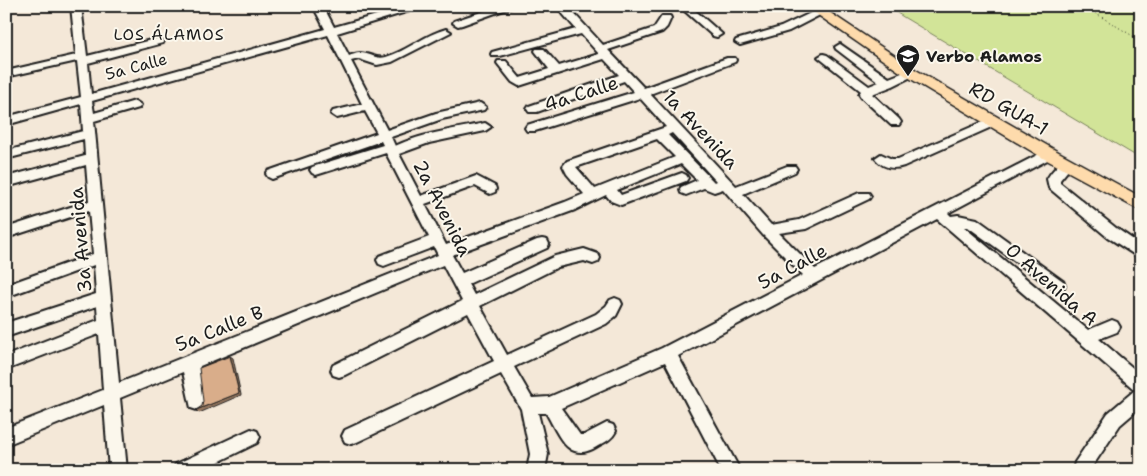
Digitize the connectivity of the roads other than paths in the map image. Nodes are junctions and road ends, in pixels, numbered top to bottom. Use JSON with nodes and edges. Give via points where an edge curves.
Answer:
{"nodes":[{"id":1,"x":76,"y":6,"type":"edge"},
{"id":2,"x":318,"y":6,"type":"edge"},
{"id":3,"x":421,"y":6,"type":"edge"},
{"id":4,"x":510,"y":6,"type":"edge"},
{"id":5,"x":561,"y":6,"type":"edge"},
{"id":6,"x":684,"y":6,"type":"edge"},
{"id":7,"x":815,"y":9,"type":"edge"},
{"id":8,"x":666,"y":18,"type":"dead end"},
{"id":9,"x":458,"y":23,"type":"dead end"},
{"id":10,"x":583,"y":30,"type":"junction"},
{"id":11,"x":331,"y":32,"type":"junction"},
{"id":12,"x":446,"y":32,"type":"dead end"},
{"id":13,"x":717,"y":34,"type":"dead end"},
{"id":14,"x":159,"y":41,"type":"dead end"},
{"id":15,"x":740,"y":42,"type":"dead end"},
{"id":16,"x":840,"y":47,"type":"dead end"},
{"id":17,"x":540,"y":51,"type":"dead end"},
{"id":18,"x":604,"y":52,"type":"junction"},
{"id":19,"x":823,"y":57,"type":"dead end"},
{"id":20,"x":82,"y":59,"type":"junction"},
{"id":21,"x":344,"y":60,"type":"junction"},
{"id":22,"x":731,"y":60,"type":"dead end"},
{"id":23,"x":556,"y":70,"type":"junction"},
{"id":24,"x":911,"y":73,"type":"junction"},
{"id":25,"x":6,"y":74,"type":"edge"},
{"id":26,"x":146,"y":74,"type":"dead end"},
{"id":27,"x":626,"y":76,"type":"junction"},
{"id":28,"x":889,"y":84,"type":"junction"},
{"id":29,"x":868,"y":91,"type":"junction"},
{"id":30,"x":642,"y":92,"type":"junction"},
{"id":31,"x":86,"y":94,"type":"junction"},
{"id":32,"x":135,"y":105,"type":"dead end"},
{"id":33,"x":369,"y":106,"type":"junction"},
{"id":34,"x":480,"y":107,"type":"dead end"},
{"id":35,"x":533,"y":109,"type":"dead end"},
{"id":36,"x":337,"y":114,"type":"dead end"},
{"id":37,"x":6,"y":116,"type":"edge"},
{"id":38,"x":87,"y":119,"type":"junction"},
{"id":39,"x":6,"y":121,"type":"edge"},
{"id":40,"x":895,"y":122,"type":"dead end"},
{"id":41,"x":992,"y":122,"type":"junction"},
{"id":42,"x":485,"y":128,"type":"dead end"},
{"id":43,"x":531,"y":128,"type":"dead end"},
{"id":44,"x":675,"y":128,"type":"junction"},
{"id":45,"x":89,"y":134,"type":"junction"},
{"id":46,"x":660,"y":134,"type":"junction"},
{"id":47,"x":389,"y":145,"type":"junction"},
{"id":48,"x":1049,"y":154,"type":"junction"},
{"id":49,"x":6,"y":155,"type":"edge"},
{"id":50,"x":684,"y":158,"type":"junction"},
{"id":51,"x":881,"y":158,"type":"dead end"},
{"id":52,"x":91,"y":159,"type":"junction"},
{"id":53,"x":1067,"y":164,"type":"junction"},
{"id":54,"x":791,"y":169,"type":"dead end"},
{"id":55,"x":316,"y":170,"type":"dead end"},
{"id":56,"x":272,"y":174,"type":"dead end"},
{"id":57,"x":6,"y":182,"type":"edge"},
{"id":58,"x":706,"y":182,"type":"junction"},
{"id":59,"x":730,"y":187,"type":"junction"},
{"id":60,"x":608,"y":188,"type":"junction"},
{"id":61,"x":490,"y":189,"type":"dead end"},
{"id":62,"x":593,"y":195,"type":"junction"},
{"id":63,"x":864,"y":196,"type":"dead end"},
{"id":64,"x":418,"y":202,"type":"junction"},
{"id":65,"x":95,"y":204,"type":"junction"},
{"id":66,"x":1141,"y":205,"type":"edge"},
{"id":67,"x":943,"y":216,"type":"junction"},
{"id":68,"x":768,"y":231,"type":"junction"},
{"id":69,"x":6,"y":233,"type":"edge"},
{"id":70,"x":542,"y":244,"type":"dead end"},
{"id":71,"x":442,"y":250,"type":"junction"},
{"id":72,"x":1141,"y":253,"type":"edge"},
{"id":73,"x":100,"y":257,"type":"junction"},
{"id":74,"x":592,"y":258,"type":"dead end"},
{"id":75,"x":384,"y":260,"type":"dead end"},
{"id":76,"x":814,"y":277,"type":"junction"},
{"id":77,"x":458,"y":281,"type":"junction"},
{"id":78,"x":1058,"y":285,"type":"dead end"},
{"id":79,"x":6,"y":291,"type":"edge"},
{"id":80,"x":104,"y":297,"type":"junction"},
{"id":81,"x":470,"y":303,"type":"junction"},
{"id":82,"x":615,"y":304,"type":"dead end"},
{"id":83,"x":106,"y":324,"type":"junction"},
{"id":84,"x":1112,"y":326,"type":"dead end"},
{"id":85,"x":6,"y":330,"type":"edge"},
{"id":86,"x":1084,"y":338,"type":"junction"},
{"id":87,"x":668,"y":353,"type":"junction"},
{"id":88,"x":192,"y":361,"type":"junction"},
{"id":89,"x":6,"y":363,"type":"edge"},
{"id":90,"x":504,"y":365,"type":"junction"},
{"id":91,"x":339,"y":370,"type":"dead end"},
{"id":92,"x":1140,"y":386,"type":"edge"},
{"id":93,"x":112,"y":393,"type":"junction"},
{"id":94,"x":197,"y":402,"type":"dead end"},
{"id":95,"x":550,"y":405,"type":"junction"},
{"id":96,"x":529,"y":406,"type":"junction"},
{"id":97,"x":607,"y":431,"type":"dead end"},
{"id":98,"x":351,"y":436,"type":"dead end"},
{"id":99,"x":6,"y":437,"type":"edge"},
{"id":100,"x":251,"y":437,"type":"dead end"},
{"id":101,"x":1081,"y":468,"type":"dead end"},
{"id":102,"x":118,"y":470,"type":"edge"},
{"id":103,"x":182,"y":470,"type":"edge"},
{"id":104,"x":536,"y":470,"type":"edge"},
{"id":105,"x":731,"y":470,"type":"edge"}],
"edges":[{"from":1,"to":20,"type":"street","name":"3a Avenida"},
{"from":2,"to":11,"type":"street","name":"2a Avenida"},
{"from":3,"to":11,"type":"street","name":"5a Calle"},
{"from":4,"to":9,"type":"street"},
{"from":5,"to":10,"type":"street","name":"1a Avenida"},
{"from":6,"to":13,"type":"street"},
{"from":7,"to":15,"type":"street","via":[[785,29]]},
{"from":7,"to":24,"type":"main road","name":"RD GUA-1"},
{"from":8,"to":18,"type":"street","via":[[658,30]]},
{"from":10,"to":18,"type":"street","name":"1a Avenida"},
{"from":10,"to":23,"type":"street","via":[[499,58],[517,82]]},
{"from":11,"to":21,"type":"street","name":"2a Avenida"},
{"from":11,"to":31,"type":"street","name":"5a Calle"},
{"from":12,"to":21,"type":"street","via":[[388,60],[377,62],[360,56]]},
{"from":14,"to":20,"type":"street"},
{"from":16,"to":28,"type":"street"},
{"from":17,"to":23,"type":"street"},
{"from":18,"to":23,"type":"street"},
{"from":18,"to":27,"type":"street","name":"1a Avenida"},
{"from":19,"to":29,"type":"street"},
{"from":20,"to":25,"type":"street"},
{"from":20,"to":31,"type":"street","name":"3a Avenida"},
{"from":21,"to":33,"type":"street","name":"2a Avenida"},
{"from":22,"to":30,"type":"street","name":"4a Calle"},
{"from":24,"to":28,"type":"lane"},
{"from":24,"to":41,"type":"main road","name":"RD GUA-1"},
{"from":26,"to":31,"type":"street"},
{"from":27,"to":30,"type":"street","name":"1a Avenida"},
{"from":27,"to":35,"type":"street"},
{"from":28,"to":29,"type":"lane"},
{"from":29,"to":40,"type":"lane","via":[[866,96]]},
{"from":30,"to":43,"type":"street","name":"4a Calle"},
{"from":30,"to":44,"type":"street","name":"1a Avenida"},
{"from":31,"to":37,"type":"street"},
{"from":31,"to":38,"type":"street","name":"3a Avenida"},
{"from":31,"to":39,"type":"street","name":"5a Calle"},
{"from":32,"to":38,"type":"street"},
{"from":33,"to":36,"type":"street"},
{"from":33,"to":47,"type":"street","name":"2a Avenida"},
{"from":34,"to":47,"type":"street","via":[[440,116]]},
{"from":38,"to":45,"type":"street","name":"3a Avenida"},
{"from":41,"to":48,"type":"main road","name":"RD GUA-1"},
{"from":41,"to":51,"type":"street","via":[[900,163],[890,164]]},
{"from":42,"to":47,"type":"street","via":[[448,133],[406,146]]},
{"from":44,"to":46,"type":"street"},
{"from":44,"to":59,"type":"street","name":"1a Avenida"},
{"from":45,"to":49,"type":"street"},
{"from":45,"to":52,"type":"street","name":"3a Avenida"},
{"from":46,"to":50,"type":"street"},
{"from":46,"to":62,"type":"street","via":[[571,164],[571,171]]},
{"from":47,"to":55,"type":"street"},
{"from":47,"to":56,"type":"street"},
{"from":47,"to":64,"type":"street","name":"2a Avenida"},
{"from":48,"to":53,"type":"main road","name":"RD GUA-1"},
{"from":48,"to":67,"type":"street","name":"5a Calle"},
{"from":50,"to":58,"type":"street"},
{"from":50,"to":60,"type":"street"},
{"from":52,"to":57,"type":"street"},
{"from":52,"to":65,"type":"street","name":"3a Avenida"},
{"from":53,"to":66,"type":"main road","name":"RD GUA-1"},
{"from":53,"to":72,"type":"street","via":[[1052,179],[1054,185]]},
{"from":54,"to":59,"type":"street"},
{"from":58,"to":59,"type":"street","via":[[712,187]]},
{"from":58,"to":60,"type":"street","via":[[684,184],[621,200]]},
{"from":59,"to":68,"type":"street","name":"1a Avenida"},
{"from":60,"to":62,"type":"street"},
{"from":61,"to":64,"type":"street","via":[[476,181]]},
{"from":62,"to":71,"type":"street"},
{"from":63,"to":68,"type":"street","via":[[801,225]]},
{"from":64,"to":71,"type":"street","name":"2a Avenida"},
{"from":65,"to":69,"type":"street"},
{"from":65,"to":73,"type":"street","name":"3a Avenida"},
{"from":67,"to":76,"type":"street","name":"5a Calle"},
{"from":67,"to":78,"type":"street","via":[[972,222]]},
{"from":67,"to":86,"type":"street","name":"0 Avenida A"},
{"from":68,"to":76,"type":"street","name":"1a Avenida"},
{"from":70,"to":77,"type":"street"},
{"from":71,"to":75,"type":"street"},
{"from":71,"to":77,"type":"street","name":"2a Avenida"},
{"from":71,"to":88,"type":"street","name":"5a Calle B"},
{"from":73,"to":79,"type":"street"},
{"from":73,"to":80,"type":"street","name":"3a Avenida"},
{"from":74,"to":81,"type":"street","via":[[584,255],[555,262]]},
{"from":76,"to":87,"type":"street","name":"5a Calle"},
{"from":77,"to":81,"type":"street","name":"2a Avenida"},
{"from":80,"to":83,"type":"street","name":"3a Avenida"},
{"from":80,"to":85,"type":"street"},
{"from":81,"to":90,"type":"street","name":"2a Avenida"},
{"from":81,"to":91,"type":"street"},
{"from":82,"to":90,"type":"street","via":[[601,319]]},
{"from":83,"to":89,"type":"street"},
{"from":83,"to":93,"type":"street","name":"3a Avenida"},
{"from":84,"to":86,"type":"street"},
{"from":86,"to":92,"type":"street","name":"0 Avenida A"},
{"from":87,"to":95,"type":"street","name":"5a Calle"},
{"from":87,"to":105,"type":"street"},
{"from":88,"to":93,"type":"street","name":"5a Calle B"},
{"from":88,"to":94,"type":"street","via":[[191,375]]},
{"from":90,"to":96,"type":"street","name":"2a Avenida"},
{"from":90,"to":98,"type":"street"},
{"from":92,"to":101,"type":"street"},
{"from":93,"to":99,"type":"street","name":"5a Calle B"},
{"from":93,"to":102,"type":"street","name":"3a Avenida"},
{"from":95,"to":96,"type":"street"},
{"from":95,"to":97,"type":"street","via":[[576,444],[586,444]]},
{"from":96,"to":104,"type":"street","via":[[539,454]]},
{"from":100,"to":103,"type":"street"}]}
